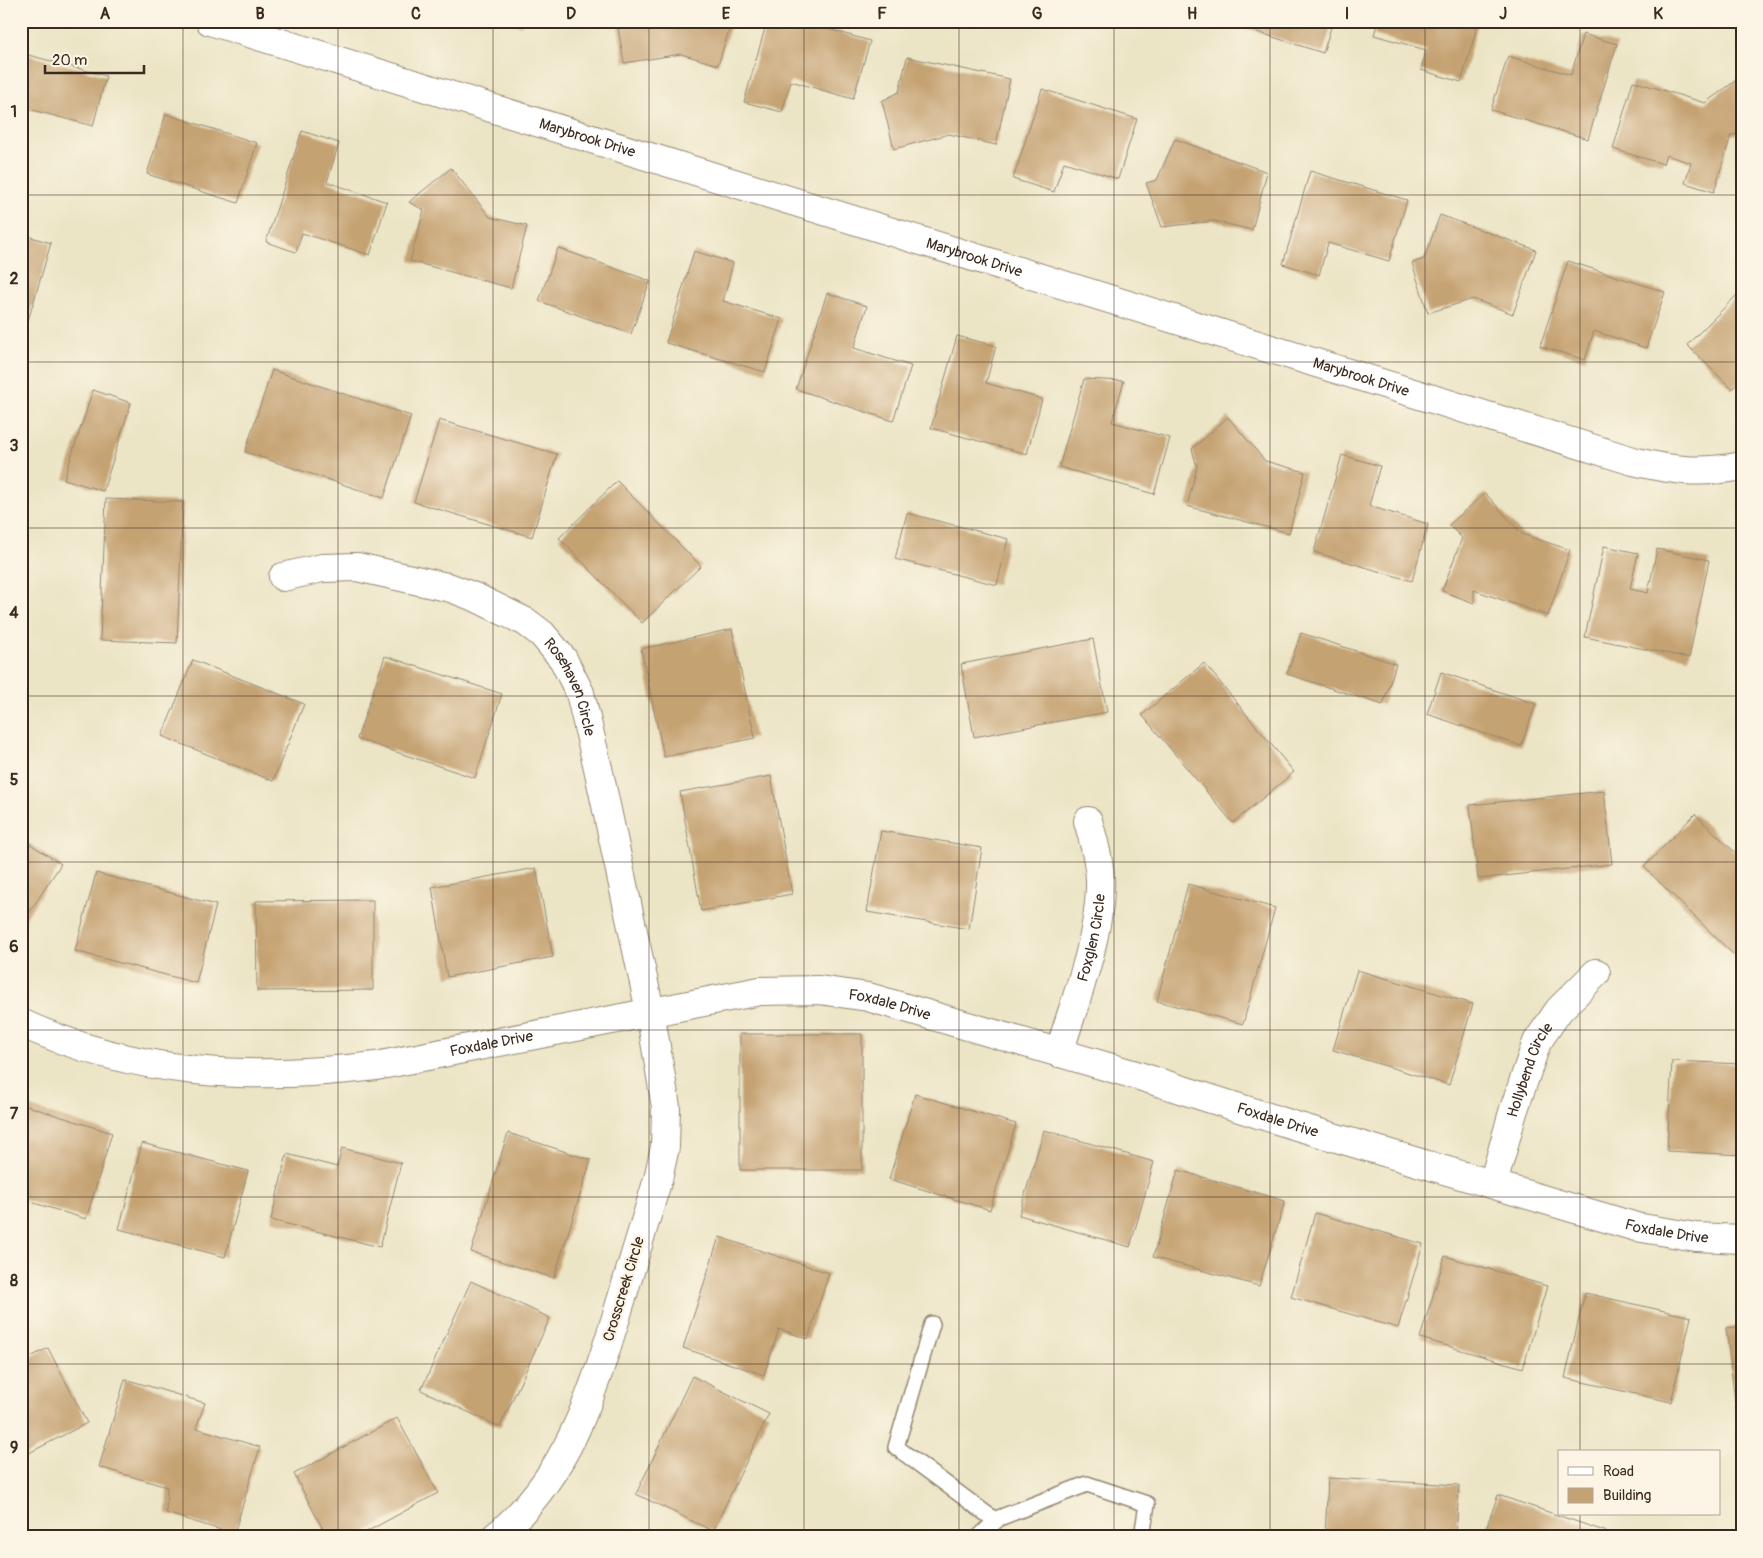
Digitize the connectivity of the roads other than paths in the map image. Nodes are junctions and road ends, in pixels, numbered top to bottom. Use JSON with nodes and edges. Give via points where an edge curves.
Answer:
{"nodes":[{"id":1,"x":210,"y":21,"type":"edge"},
{"id":2,"x":1742,"y":466,"type":"edge"},
{"id":3,"x":283,"y":577,"type":"dead end"},
{"id":4,"x":1088,"y":820,"type":"dead end"},
{"id":5,"x":1596,"y":973,"type":"dead end"},
{"id":6,"x":650,"y":1011,"type":"junction"},
{"id":7,"x":21,"y":1023,"type":"edge"},
{"id":8,"x":1059,"y":1052,"type":"junction"},
{"id":9,"x":1493,"y":1184,"type":"junction"},
{"id":10,"x":1742,"y":1239,"type":"edge"},
{"id":11,"x":932,"y":1324,"type":"dead end"},
{"id":12,"x":996,"y":1521,"type":"junction"},
{"id":13,"x":495,"y":1537,"type":"edge"},
{"id":14,"x":978,"y":1537,"type":"edge"},
{"id":15,"x":1142,"y":1537,"type":"edge"}],
"edges":[{"from":1,"to":2,"type":"street","name":"Marybrook Drive","via":[[1633,461],[1711,472]]},
{"from":3,"to":6,"type":"street","name":"Rosehaven Circle","via":[[322,568],[357,567],[451,588],[526,622],[542,634],[563,658],[580,693]]},
{"from":4,"to":8,"type":"street","name":"Foxglen Circle","via":[[1100,887],[1096,924]]},
{"from":5,"to":9,"type":"street","name":"Hollybend Circle","via":[[1559,1010],[1537,1042]]},
{"from":6,"to":7,"type":"street","name":"Foxdale Drive","via":[[376,1066],[315,1074],[236,1074],[165,1067],[97,1051]]},
{"from":6,"to":8,"type":"street","name":"Foxdale Drive","via":[[760,991],[819,990],[868,997]]},
{"from":6,"to":13,"type":"street","name":"Crosscreek Circle","via":[[666,1107],[665,1147],[658,1179],[592,1396],[570,1444],[544,1485]]},
{"from":8,"to":9,"type":"street","name":"Foxdale Drive"},
{"from":9,"to":10,"type":"street","name":"Foxdale Drive","via":[[1636,1227],[1696,1237]]},
{"from":11,"to":12,"type":"lane","via":[[896,1447]]},
{"from":12,"to":14,"type":"lane"},
{"from":12,"to":15,"type":"lane","via":[[1087,1484],[1147,1504]]}]}
